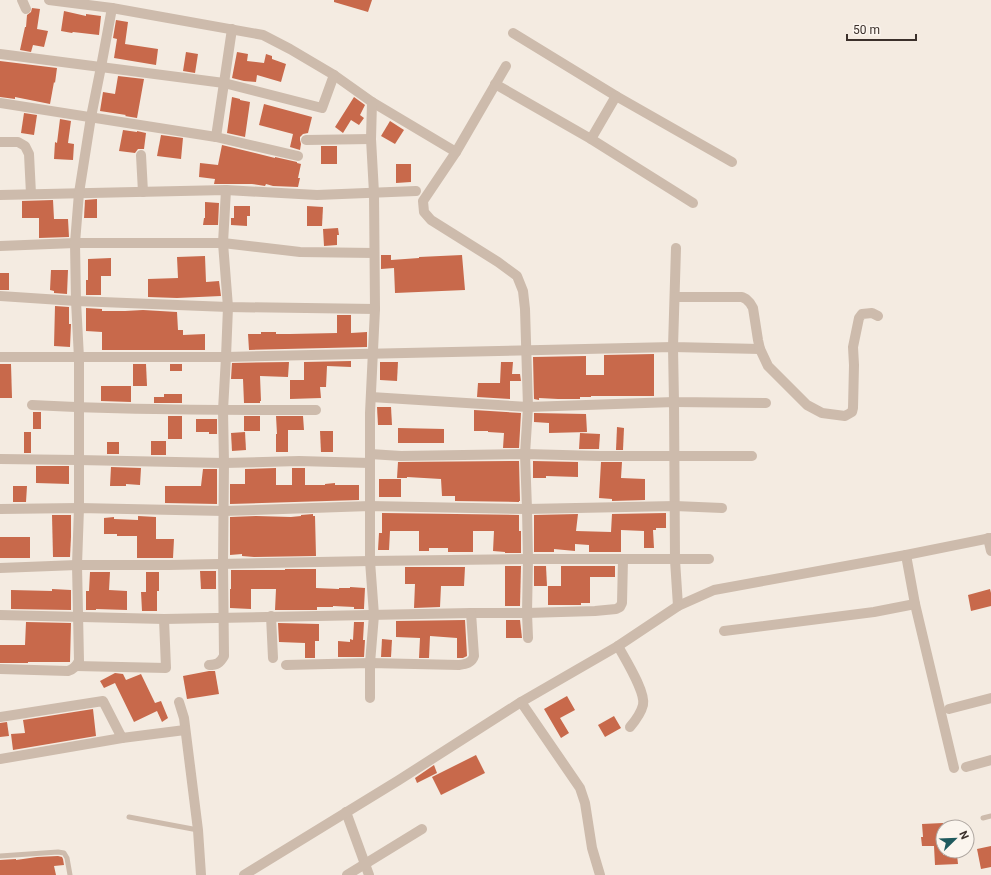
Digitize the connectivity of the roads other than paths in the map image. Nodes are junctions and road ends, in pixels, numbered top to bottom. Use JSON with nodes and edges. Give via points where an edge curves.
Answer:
{"nodes":[{"id":1,"x":49,"y":0,"type":"edge"},
{"id":2,"x":112,"y":8,"type":"junction"},
{"id":3,"x":232,"y":29,"type":"junction"},
{"id":4,"x":513,"y":33,"type":"dead end"},
{"id":5,"x":0,"y":54,"type":"edge"},
{"id":6,"x":506,"y":66,"type":"dead end"},
{"id":7,"x":101,"y":68,"type":"junction"},
{"id":8,"x":334,"y":75,"type":"junction"},
{"id":9,"x":224,"y":83,"type":"junction"},
{"id":10,"x":495,"y":84,"type":"junction"},
{"id":11,"x":616,"y":96,"type":"junction"},
{"id":12,"x":372,"y":102,"type":"junction"},
{"id":13,"x":0,"y":103,"type":"edge"},
{"id":14,"x":91,"y":117,"type":"junction"},
{"id":15,"x":216,"y":137,"type":"junction"},
{"id":16,"x":370,"y":139,"type":"junction"},
{"id":17,"x":591,"y":139,"type":"junction"},
{"id":18,"x":306,"y":140,"type":"dead end"},
{"id":19,"x":0,"y":142,"type":"edge"},
{"id":20,"x":456,"y":152,"type":"junction"},
{"id":21,"x":141,"y":155,"type":"dead end"},
{"id":22,"x":298,"y":156,"type":"dead end"},
{"id":23,"x":732,"y":162,"type":"dead end"},
{"id":24,"x":226,"y":190,"type":"junction"},
{"id":25,"x":416,"y":191,"type":"dead end"},
{"id":26,"x":143,"y":192,"type":"junction"},
{"id":27,"x":79,"y":193,"type":"junction"},
{"id":28,"x":374,"y":193,"type":"junction"},
{"id":29,"x":30,"y":194,"type":"junction"},
{"id":30,"x":0,"y":195,"type":"edge"},
{"id":31,"x":693,"y":202,"type":"dead end"},
{"id":32,"x":75,"y":243,"type":"junction"},
{"id":33,"x":222,"y":243,"type":"junction"},
{"id":34,"x":0,"y":246,"type":"edge"},
{"id":35,"x":676,"y":248,"type":"dead end"},
{"id":36,"x":374,"y":253,"type":"junction"},
{"id":37,"x":0,"y":296,"type":"edge"},
{"id":38,"x":674,"y":297,"type":"junction"},
{"id":39,"x":76,"y":301,"type":"junction"},
{"id":40,"x":228,"y":307,"type":"junction"},
{"id":41,"x":376,"y":308,"type":"junction"},
{"id":42,"x":878,"y":316,"type":"dead end"},
{"id":43,"x":673,"y":347,"type":"junction"},
{"id":44,"x":760,"y":349,"type":"junction"},
{"id":45,"x":526,"y":350,"type":"junction"},
{"id":46,"x":372,"y":353,"type":"junction"},
{"id":47,"x":0,"y":357,"type":"edge"},
{"id":48,"x":226,"y":357,"type":"junction"},
{"id":49,"x":79,"y":358,"type":"junction"},
{"id":50,"x":371,"y":397,"type":"junction"},
{"id":51,"x":674,"y":402,"type":"junction"},
{"id":52,"x":766,"y":403,"type":"dead end"},
{"id":53,"x":32,"y":405,"type":"dead end"},
{"id":54,"x":528,"y":407,"type":"junction"},
{"id":55,"x":79,"y":408,"type":"junction"},
{"id":56,"x":223,"y":410,"type":"junction"},
{"id":57,"x":316,"y":410,"type":"dead end"},
{"id":58,"x":525,"y":454,"type":"junction"},
{"id":59,"x":675,"y":456,"type":"junction"},
{"id":60,"x":752,"y":456,"type":"dead end"},
{"id":61,"x":0,"y":459,"type":"edge"},
{"id":62,"x":370,"y":459,"type":"junction"},
{"id":63,"x":78,"y":460,"type":"junction"},
{"id":64,"x":224,"y":463,"type":"junction"},
{"id":65,"x":370,"y":506,"type":"junction"},
{"id":66,"x":674,"y":506,"type":"junction"},
{"id":67,"x":78,"y":508,"type":"junction"},
{"id":68,"x":722,"y":508,"type":"dead end"},
{"id":69,"x":0,"y":509,"type":"edge"},
{"id":70,"x":527,"y":509,"type":"junction"},
{"id":71,"x":224,"y":511,"type":"junction"},
{"id":72,"x":990,"y":538,"type":"edge"},
{"id":73,"x":991,"y":551,"type":"edge"},
{"id":74,"x":906,"y":556,"type":"junction"},
{"id":75,"x":528,"y":559,"type":"junction"},
{"id":76,"x":623,"y":559,"type":"junction"},
{"id":77,"x":709,"y":559,"type":"dead end"},
{"id":78,"x":675,"y":560,"type":"junction"},
{"id":79,"x":370,"y":561,"type":"junction"},
{"id":80,"x":223,"y":564,"type":"junction"},
{"id":81,"x":77,"y":565,"type":"junction"},
{"id":82,"x":0,"y":568,"type":"edge"},
{"id":83,"x":915,"y":604,"type":"junction"},
{"id":84,"x":678,"y":606,"type":"junction"},
{"id":85,"x":471,"y":613,"type":"junction"},
{"id":86,"x":527,"y":614,"type":"junction"},
{"id":87,"x":0,"y":615,"type":"edge"},
{"id":88,"x":374,"y":615,"type":"junction"},
{"id":89,"x":271,"y":616,"type":"junction"},
{"id":90,"x":78,"y":617,"type":"junction"},
{"id":91,"x":223,"y":617,"type":"junction"},
{"id":92,"x":164,"y":619,"type":"junction"},
{"id":93,"x":724,"y":631,"type":"dead end"},
{"id":94,"x":528,"y":638,"type":"dead end"},
{"id":95,"x":618,"y":646,"type":"junction"},
{"id":96,"x":273,"y":658,"type":"dead end"},
{"id":97,"x":370,"y":664,"type":"junction"},
{"id":98,"x":209,"y":665,"type":"dead end"},
{"id":99,"x":286,"y":665,"type":"dead end"},
{"id":100,"x":76,"y":666,"type":"junction"},
{"id":101,"x":0,"y":669,"type":"edge"},
{"id":102,"x":370,"y":698,"type":"dead end"},
{"id":103,"x":991,"y":698,"type":"edge"},
{"id":104,"x":179,"y":702,"type":"dead end"},
{"id":105,"x":521,"y":702,"type":"junction"},
{"id":106,"x":949,"y":709,"type":"dead end"},
{"id":107,"x":0,"y":716,"type":"edge"},
{"id":108,"x":630,"y":726,"type":"dead end"},
{"id":109,"x":185,"y":730,"type":"junction"},
{"id":110,"x":122,"y":738,"type":"junction"},
{"id":111,"x":0,"y":759,"type":"edge"},
{"id":112,"x":991,"y":760,"type":"edge"},
{"id":113,"x":966,"y":767,"type":"dead end"},
{"id":114,"x":954,"y":768,"type":"dead end"},
{"id":115,"x":346,"y":812,"type":"junction"},
{"id":116,"x":991,"y":816,"type":"edge"},
{"id":117,"x":129,"y":817,"type":"dead end"},
{"id":118,"x":983,"y":818,"type":"dead end"},
{"id":119,"x":422,"y":829,"type":"dead end"},
{"id":120,"x":198,"y":830,"type":"junction"},
{"id":121,"x":0,"y":856,"type":"edge"},
{"id":122,"x":364,"y":864,"type":"junction"},
{"id":123,"x":70,"y":875,"type":"edge"},
{"id":124,"x":201,"y":875,"type":"edge"},
{"id":125,"x":244,"y":875,"type":"edge"},
{"id":126,"x":347,"y":875,"type":"edge"},
{"id":127,"x":369,"y":875,"type":"edge"},
{"id":128,"x":600,"y":875,"type":"edge"}],
"edges":[{"from":1,"to":2,"type":"street"},
{"from":2,"to":3,"type":"street"},
{"from":2,"to":7,"type":"street"},
{"from":3,"to":8,"type":"street","via":[[263,35]]},
{"from":3,"to":9,"type":"street"},
{"from":4,"to":11,"type":"street"},
{"from":5,"to":7,"type":"street"},
{"from":6,"to":10,"type":"street"},
{"from":7,"to":9,"type":"street"},
{"from":7,"to":14,"type":"street"},
{"from":8,"to":9,"type":"street","via":[[322,108]]},
{"from":8,"to":12,"type":"street"},
{"from":9,"to":15,"type":"street"},
{"from":10,"to":17,"type":"street"},
{"from":10,"to":20,"type":"street"},
{"from":11,"to":17,"type":"street"},
{"from":11,"to":23,"type":"street"},
{"from":12,"to":16,"type":"street"},
{"from":12,"to":20,"type":"street"},
{"from":13,"to":14,"type":"street"},
{"from":14,"to":15,"type":"street"},
{"from":14,"to":27,"type":"street"},
{"from":15,"to":22,"type":"street"},
{"from":16,"to":18,"type":"street"},
{"from":16,"to":28,"type":"street"},
{"from":17,"to":31,"type":"street"},
{"from":19,"to":29,"type":"street","via":[[18,142],[25,146],[29,154]]},
{"from":20,"to":45,"type":"street","via":[[423,201],[424,212],[431,220],[517,276],[523,291]]},
{"from":21,"to":26,"type":"street"},
{"from":24,"to":26,"type":"street"},
{"from":24,"to":28,"type":"street","via":[[317,195]]},
{"from":24,"to":33,"type":"street"},
{"from":25,"to":28,"type":"street"},
{"from":26,"to":27,"type":"street"},
{"from":27,"to":29,"type":"street"},
{"from":27,"to":32,"type":"street"},
{"from":28,"to":36,"type":"street"},
{"from":29,"to":30,"type":"street"},
{"from":32,"to":33,"type":"street"},
{"from":32,"to":34,"type":"street"},
{"from":32,"to":39,"type":"street"},
{"from":33,"to":36,"type":"street","via":[[300,252]]},
{"from":33,"to":40,"type":"street"},
{"from":35,"to":38,"type":"street"},
{"from":36,"to":41,"type":"street"},
{"from":37,"to":39,"type":"street"},
{"from":38,"to":43,"type":"street"},
{"from":38,"to":44,"type":"street","via":[[746,299],[753,308]]},
{"from":39,"to":40,"type":"street"},
{"from":39,"to":49,"type":"street"},
{"from":40,"to":41,"type":"street"},
{"from":40,"to":48,"type":"street"},
{"from":41,"to":46,"type":"street"},
{"from":42,"to":44,"type":"street","via":[[872,313],[862,314],[859,318],[852,347],[853,408],[852,412],[845,416],[807,406],[768,366]]},
{"from":43,"to":44,"type":"street"},
{"from":43,"to":45,"type":"street"},
{"from":43,"to":51,"type":"street"},
{"from":45,"to":46,"type":"street"},
{"from":45,"to":54,"type":"street"},
{"from":46,"to":48,"type":"street"},
{"from":46,"to":50,"type":"street"},
{"from":47,"to":49,"type":"street"},
{"from":48,"to":49,"type":"street"},
{"from":48,"to":56,"type":"street"},
{"from":49,"to":55,"type":"street"},
{"from":50,"to":54,"type":"street"},
{"from":50,"to":62,"type":"street"},
{"from":51,"to":52,"type":"street"},
{"from":51,"to":54,"type":"street"},
{"from":51,"to":59,"type":"street"},
{"from":53,"to":55,"type":"street"},
{"from":54,"to":58,"type":"street"},
{"from":55,"to":56,"type":"street"},
{"from":55,"to":63,"type":"street"},
{"from":56,"to":57,"type":"street"},
{"from":56,"to":64,"type":"street"},
{"from":58,"to":59,"type":"street"},
{"from":58,"to":62,"type":"street"},
{"from":58,"to":70,"type":"street"},
{"from":59,"to":60,"type":"street"},
{"from":59,"to":66,"type":"street"},
{"from":61,"to":63,"type":"street"},
{"from":62,"to":64,"type":"street"},
{"from":62,"to":65,"type":"street"},
{"from":63,"to":64,"type":"street"},
{"from":63,"to":67,"type":"street"},
{"from":64,"to":71,"type":"street"},
{"from":65,"to":70,"type":"street"},
{"from":65,"to":71,"type":"street"},
{"from":65,"to":79,"type":"street"},
{"from":66,"to":68,"type":"street"},
{"from":66,"to":70,"type":"street"},
{"from":66,"to":78,"type":"street"},
{"from":67,"to":69,"type":"street"},
{"from":67,"to":71,"type":"street"},
{"from":67,"to":81,"type":"street"},
{"from":70,"to":75,"type":"street"},
{"from":71,"to":80,"type":"street"},
{"from":72,"to":73,"type":"street"},
{"from":72,"to":74,"type":"street"},
{"from":74,"to":83,"type":"street"},
{"from":74,"to":84,"type":"street","via":[[714,590]]},
{"from":75,"to":76,"type":"street"},
{"from":75,"to":79,"type":"street"},
{"from":75,"to":86,"type":"street"},
{"from":76,"to":78,"type":"street"},
{"from":76,"to":86,"type":"street","via":[[620,607],[595,611]]},
{"from":77,"to":78,"type":"street"},
{"from":78,"to":84,"type":"street"},
{"from":79,"to":80,"type":"street"},
{"from":79,"to":88,"type":"street"},
{"from":80,"to":81,"type":"street"},
{"from":80,"to":91,"type":"street"},
{"from":81,"to":82,"type":"street"},
{"from":81,"to":90,"type":"street"},
{"from":83,"to":93,"type":"street","via":[[874,612]]},
{"from":83,"to":114,"type":"street"},
{"from":84,"to":95,"type":"street"},
{"from":85,"to":86,"type":"street"},
{"from":85,"to":88,"type":"street"},
{"from":85,"to":97,"type":"street","via":[[474,656],[470,662],[459,665]]},
{"from":86,"to":94,"type":"street"},
{"from":87,"to":90,"type":"street"},
{"from":88,"to":89,"type":"street"},
{"from":88,"to":97,"type":"street"},
{"from":89,"to":91,"type":"street"},
{"from":89,"to":96,"type":"street"},
{"from":90,"to":92,"type":"street"},
{"from":90,"to":100,"type":"street","via":[[79,661]]},
{"from":91,"to":92,"type":"street"},
{"from":91,"to":98,"type":"street","via":[[224,656],[221,662]]},
{"from":92,"to":100,"type":"street","via":[[166,668]]},
{"from":95,"to":105,"type":"street"},
{"from":95,"to":108,"type":"street","via":[[643,697],[638,718]]},
{"from":97,"to":99,"type":"street"},
{"from":97,"to":102,"type":"street"},
{"from":100,"to":101,"type":"street","via":[[68,671]]},
{"from":103,"to":106,"type":"street"},
{"from":104,"to":109,"type":"street"},
{"from":105,"to":115,"type":"street"},
{"from":105,"to":128,"type":"street","via":[[580,788]]},
{"from":107,"to":110,"type":"street","via":[[103,701]]},
{"from":109,"to":110,"type":"street"},
{"from":109,"to":120,"type":"street"},
{"from":110,"to":111,"type":"street"},
{"from":112,"to":113,"type":"street"},
{"from":115,"to":122,"type":"street"},
{"from":115,"to":125,"type":"street"},
{"from":116,"to":118,"type":"lane"},
{"from":117,"to":120,"type":"lane"},
{"from":119,"to":122,"type":"street"},
{"from":120,"to":124,"type":"street"},
{"from":121,"to":123,"type":"lane","via":[[64,853]]},
{"from":122,"to":126,"type":"street"},
{"from":122,"to":127,"type":"street"}]}
